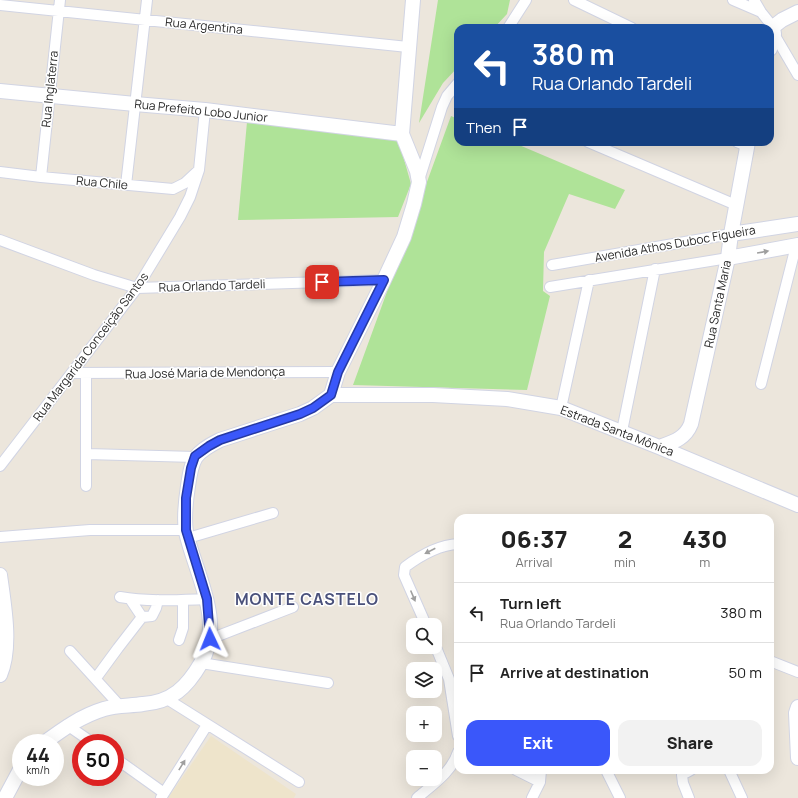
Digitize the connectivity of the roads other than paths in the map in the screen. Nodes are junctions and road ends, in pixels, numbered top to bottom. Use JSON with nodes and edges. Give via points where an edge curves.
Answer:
{"nodes":[{"id":1,"x":60,"y":0,"type":"edge"},
{"id":2,"x":147,"y":0,"type":"edge"},
{"id":3,"x":413,"y":0,"type":"edge"},
{"id":4,"x":526,"y":0,"type":"edge"},
{"id":5,"x":574,"y":0,"type":"edge"},
{"id":6,"x":733,"y":0,"type":"edge"},
{"id":7,"x":754,"y":0,"type":"edge"},
{"id":8,"x":0,"y":5,"type":"edge"},
{"id":9,"x":59,"y":11,"type":"junction"},
{"id":10,"x":798,"y":12,"type":"edge"},
{"id":11,"x":144,"y":20,"type":"junction"},
{"id":12,"x":769,"y":23,"type":"junction"},
{"id":13,"x":511,"y":24,"type":"edge"},
{"id":14,"x":624,"y":24,"type":"edge"},
{"id":15,"x":774,"y":32,"type":"edge"},
{"id":16,"x":408,"y":47,"type":"junction"},
{"id":17,"x":798,"y":75,"type":"edge"},
{"id":18,"x":454,"y":88,"type":"edge"},
{"id":19,"x":0,"y":91,"type":"edge"},
{"id":20,"x":49,"y":96,"type":"junction"},
{"id":21,"x":135,"y":104,"type":"junction"},
{"id":22,"x":205,"y":110,"type":"junction"},
{"id":23,"x":402,"y":134,"type":"junction"},
{"id":24,"x":597,"y":146,"type":"edge"},
{"id":25,"x":744,"y":146,"type":"edge"},
{"id":26,"x":199,"y":170,"type":"junction"},
{"id":27,"x":0,"y":172,"type":"edge"},
{"id":28,"x":41,"y":177,"type":"junction"},
{"id":29,"x":419,"y":182,"type":"junction"},
{"id":30,"x":126,"y":185,"type":"junction"},
{"id":31,"x":736,"y":205,"type":"junction"},
{"id":32,"x":798,"y":224,"type":"edge"},
{"id":33,"x":731,"y":234,"type":"junction"},
{"id":34,"x":0,"y":240,"type":"edge"},
{"id":35,"x":797,"y":246,"type":"edge"},
{"id":36,"x":728,"y":258,"type":"junction"},
{"id":37,"x":552,"y":265,"type":"dead end"},
{"id":38,"x":655,"y":269,"type":"junction"},
{"id":39,"x":384,"y":280,"type":"junction"},
{"id":40,"x":589,"y":280,"type":"junction"},
{"id":41,"x":550,"y":287,"type":"dead end"},
{"id":42,"x":138,"y":288,"type":"junction"},
{"id":43,"x":338,"y":372,"type":"junction"},
{"id":44,"x":72,"y":373,"type":"junction"},
{"id":45,"x":86,"y":374,"type":"junction"},
{"id":46,"x":761,"y":384,"type":"dead end"},
{"id":47,"x":331,"y":395,"type":"junction"},
{"id":48,"x":561,"y":408,"type":"junction"},
{"id":49,"x":622,"y":431,"type":"junction"},
{"id":50,"x":659,"y":446,"type":"junction"},
{"id":51,"x":87,"y":454,"type":"junction"},
{"id":52,"x":195,"y":456,"type":"junction"},
{"id":53,"x":0,"y":466,"type":"edge"},
{"id":54,"x":86,"y":486,"type":"dead end"},
{"id":55,"x":798,"y":505,"type":"edge"},
{"id":56,"x":273,"y":513,"type":"dead end"},
{"id":57,"x":187,"y":534,"type":"junction"},
{"id":58,"x":0,"y":537,"type":"edge"},
{"id":59,"x":454,"y":544,"type":"edge"},
{"id":60,"x":0,"y":575,"type":"edge"},
{"id":61,"x":207,"y":599,"type":"junction"},
{"id":62,"x":2,"y":600,"type":"edge"},
{"id":63,"x":158,"y":600,"type":"junction"},
{"id":64,"x":182,"y":600,"type":"junction"},
{"id":65,"x":293,"y":607,"type":"dead end"},
{"id":66,"x":142,"y":617,"type":"junction"},
{"id":67,"x":423,"y":618,"type":"edge"},
{"id":68,"x":210,"y":639,"type":"junction"},
{"id":69,"x":180,"y":640,"type":"dead end"},
{"id":70,"x":70,"y":651,"type":"dead end"},
{"id":71,"x":438,"y":654,"type":"edge"},
{"id":72,"x":201,"y":663,"type":"junction"},
{"id":73,"x":774,"y":663,"type":"edge"},
{"id":74,"x":798,"y":672,"type":"edge"},
{"id":75,"x":0,"y":675,"type":"edge"},
{"id":76,"x":96,"y":678,"type":"junction"},
{"id":77,"x":328,"y":683,"type":"dead end"},
{"id":78,"x":167,"y":699,"type":"junction"},
{"id":79,"x":120,"y":706,"type":"junction"},
{"id":80,"x":798,"y":707,"type":"edge"},
{"id":81,"x":454,"y":713,"type":"edge"},
{"id":82,"x":67,"y":725,"type":"junction"},
{"id":83,"x":207,"y":725,"type":"junction"},
{"id":84,"x":56,"y":734,"type":"edge"},
{"id":85,"x":80,"y":734,"type":"edge"},
{"id":86,"x":798,"y":758,"type":"edge"},
{"id":87,"x":454,"y":760,"type":"edge"},
{"id":88,"x":124,"y":765,"type":"edge"},
{"id":89,"x":524,"y":774,"type":"edge"},
{"id":90,"x":541,"y":774,"type":"edge"},
{"id":91,"x":608,"y":774,"type":"edge"},
{"id":92,"x":684,"y":774,"type":"edge"},
{"id":93,"x":731,"y":774,"type":"edge"},
{"id":94,"x":299,"y":782,"type":"dead end"},
{"id":95,"x":540,"y":782,"type":"junction"},
{"id":96,"x":12,"y":785,"type":"edge"},
{"id":97,"x":163,"y":795,"type":"edge"},
{"id":98,"x":5,"y":798,"type":"edge"},
{"id":99,"x":417,"y":798,"type":"edge"},
{"id":100,"x":532,"y":798,"type":"edge"},
{"id":101,"x":620,"y":798,"type":"edge"},
{"id":102,"x":689,"y":798,"type":"edge"},
{"id":103,"x":742,"y":798,"type":"edge"}],
"edges":[{"from":1,"to":9,"type":"street","name":"Rua Inglaterra"},
{"from":2,"to":11,"type":"street"},
{"from":3,"to":16,"type":"main road"},
{"from":4,"to":13,"type":"street"},
{"from":5,"to":14,"type":"street"},
{"from":6,"to":12,"type":"street"},
{"from":7,"to":12,"type":"street"},
{"from":8,"to":9,"type":"street","name":"Rua Argentina"},
{"from":9,"to":11,"type":"street","name":"Rua Argentina"},
{"from":9,"to":20,"type":"street","name":"Rua Inglaterra"},
{"from":10,"to":12,"type":"main road"},
{"from":11,"to":16,"type":"street","name":"Rua Argentina"},
{"from":11,"to":21,"type":"street"},
{"from":15,"to":17,"type":"street"},
{"from":16,"to":23,"type":"main road"},
{"from":18,"to":29,"type":"street","via":[[442,107]]},
{"from":19,"to":20,"type":"main road","name":"Rua Prefeito Lobo Junior"},
{"from":20,"to":21,"type":"main road","name":"Rua Prefeito Lobo Junior"},
{"from":20,"to":28,"type":"street","name":"Rua Inglaterra"},
{"from":21,"to":22,"type":"main road","name":"Rua Prefeito Lobo Junior"},
{"from":21,"to":30,"type":"street"},
{"from":22,"to":23,"type":"main road","name":"Rua Prefeito Lobo Junior"},
{"from":22,"to":26,"type":"street","name":"Rua Margarida Conceição Santos"},
{"from":23,"to":29,"type":"main road"},
{"from":24,"to":31,"type":"street"},
{"from":25,"to":31,"type":"main road","name":"Rua Santa Maria"},
{"from":26,"to":30,"type":"street","name":"Rua Chile","via":[[185,183],[173,189]]},
{"from":26,"to":42,"type":"street","name":"Rua Margarida Conceição Santos","via":[[180,217]]},
{"from":27,"to":28,"type":"street","name":"Rua Chile"},
{"from":28,"to":30,"type":"street","name":"Rua Chile"},
{"from":29,"to":39,"type":"main road","via":[[404,237]]},
{"from":31,"to":33,"type":"main road","name":"Rua Santa Maria"},
{"from":32,"to":33,"type":"main road","name":"Avenida Athos Duboc Figueira"},
{"from":33,"to":36,"type":"main road","name":"Rua Santa Maria"},
{"from":33,"to":37,"type":"street","name":"Avenida Athos Duboc Figueira"},
{"from":34,"to":42,"type":"street","name":"Rua Orlando Tardeli","via":[[94,275]]},
{"from":36,"to":35,"type":"main road","name":"Avenida Athos Duboc Figueira","one_way":true},
{"from":35,"to":46,"type":"street"},
{"from":36,"to":38,"type":"street","name":"Avenida Athos Duboc Figueira"},
{"from":36,"to":50,"type":"main road","name":"Rua Santa Maria","via":[[691,424],[684,436]]},
{"from":38,"to":40,"type":"street","name":"Avenida Athos Duboc Figueira"},
{"from":38,"to":49,"type":"street"},
{"from":39,"to":42,"type":"street","name":"Rua Orlando Tardeli"},
{"from":39,"to":43,"type":"main road"},
{"from":40,"to":41,"type":"street","name":"Avenida Athos Duboc Figueira"},
{"from":40,"to":48,"type":"street"},
{"from":42,"to":44,"type":"street","name":"Rua Margarida Conceição Santos"},
{"from":43,"to":45,"type":"street","name":"Rua José Maria de Mendonça"},
{"from":43,"to":47,"type":"main road"},
{"from":44,"to":45,"type":"street","name":"Rua José Maria de Mendonça"},
{"from":44,"to":53,"type":"street","name":"Rua Margarida Conceição Santos"},
{"from":45,"to":51,"type":"street"},
{"from":47,"to":48,"type":"main road","name":"Estrada Santa Mônica","via":[[433,395],[507,399]]},
{"from":47,"to":52,"type":"main road","via":[[306,411],[220,440]]},
{"from":48,"to":49,"type":"main road","name":"Estrada Santa Mônica"},
{"from":49,"to":50,"type":"main road","name":"Estrada Santa Mônica"},
{"from":50,"to":55,"type":"main road","name":"Estrada Santa Mônica"},
{"from":51,"to":52,"type":"street"},
{"from":51,"to":54,"type":"street"},
{"from":52,"to":57,"type":"main road","via":[[186,498]]},
{"from":56,"to":57,"type":"street"},
{"from":57,"to":58,"type":"street","via":[[90,530]]},
{"from":57,"to":61,"type":"main road"},
{"from":59,"to":67,"type":"street","one_way":true,"via":[[435,548],[405,567],[404,576]]},
{"from":60,"to":62,"type":"main road"},
{"from":61,"to":64,"type":"street"},
{"from":61,"to":68,"type":"main road"},
{"from":62,"to":75,"type":"main road","via":[[6,644]]},
{"from":63,"to":64,"type":"street"},
{"from":63,"to":66,"type":"street","via":[[152,616]]},
{"from":63,"to":66,"type":"street","via":[[125,598]]},
{"from":64,"to":69,"type":"street","via":[[183,628]]},
{"from":65,"to":68,"type":"street"},
{"from":66,"to":76,"type":"street"},
{"from":68,"to":72,"type":"main road"},
{"from":70,"to":76,"type":"street"},
{"from":71,"to":81,"type":"street","via":[[448,679]]},
{"from":72,"to":77,"type":"street"},
{"from":72,"to":78,"type":"main road","via":[[188,682]]},
{"from":73,"to":74,"type":"street"},
{"from":76,"to":79,"type":"street"},
{"from":78,"to":79,"type":"main road"},
{"from":78,"to":83,"type":"street"},
{"from":79,"to":82,"type":"main road","via":[[91,714]]},
{"from":80,"to":86,"type":"main road"},
{"from":82,"to":84,"type":"main road"},
{"from":82,"to":85,"type":"street"},
{"from":83,"to":94,"type":"street"},
{"from":97,"to":83,"type":"street","one_way":true},
{"from":87,"to":99,"type":"street","via":[[446,772]]},
{"from":88,"to":97,"type":"street"},
{"from":89,"to":95,"type":"street"},
{"from":90,"to":95,"type":"street"},
{"from":91,"to":101,"type":"street"},
{"from":92,"to":102,"type":"street","via":[[683,783]]},
{"from":93,"to":103,"type":"street"},
{"from":95,"to":100,"type":"street"},
{"from":96,"to":98,"type":"main road"}]}
